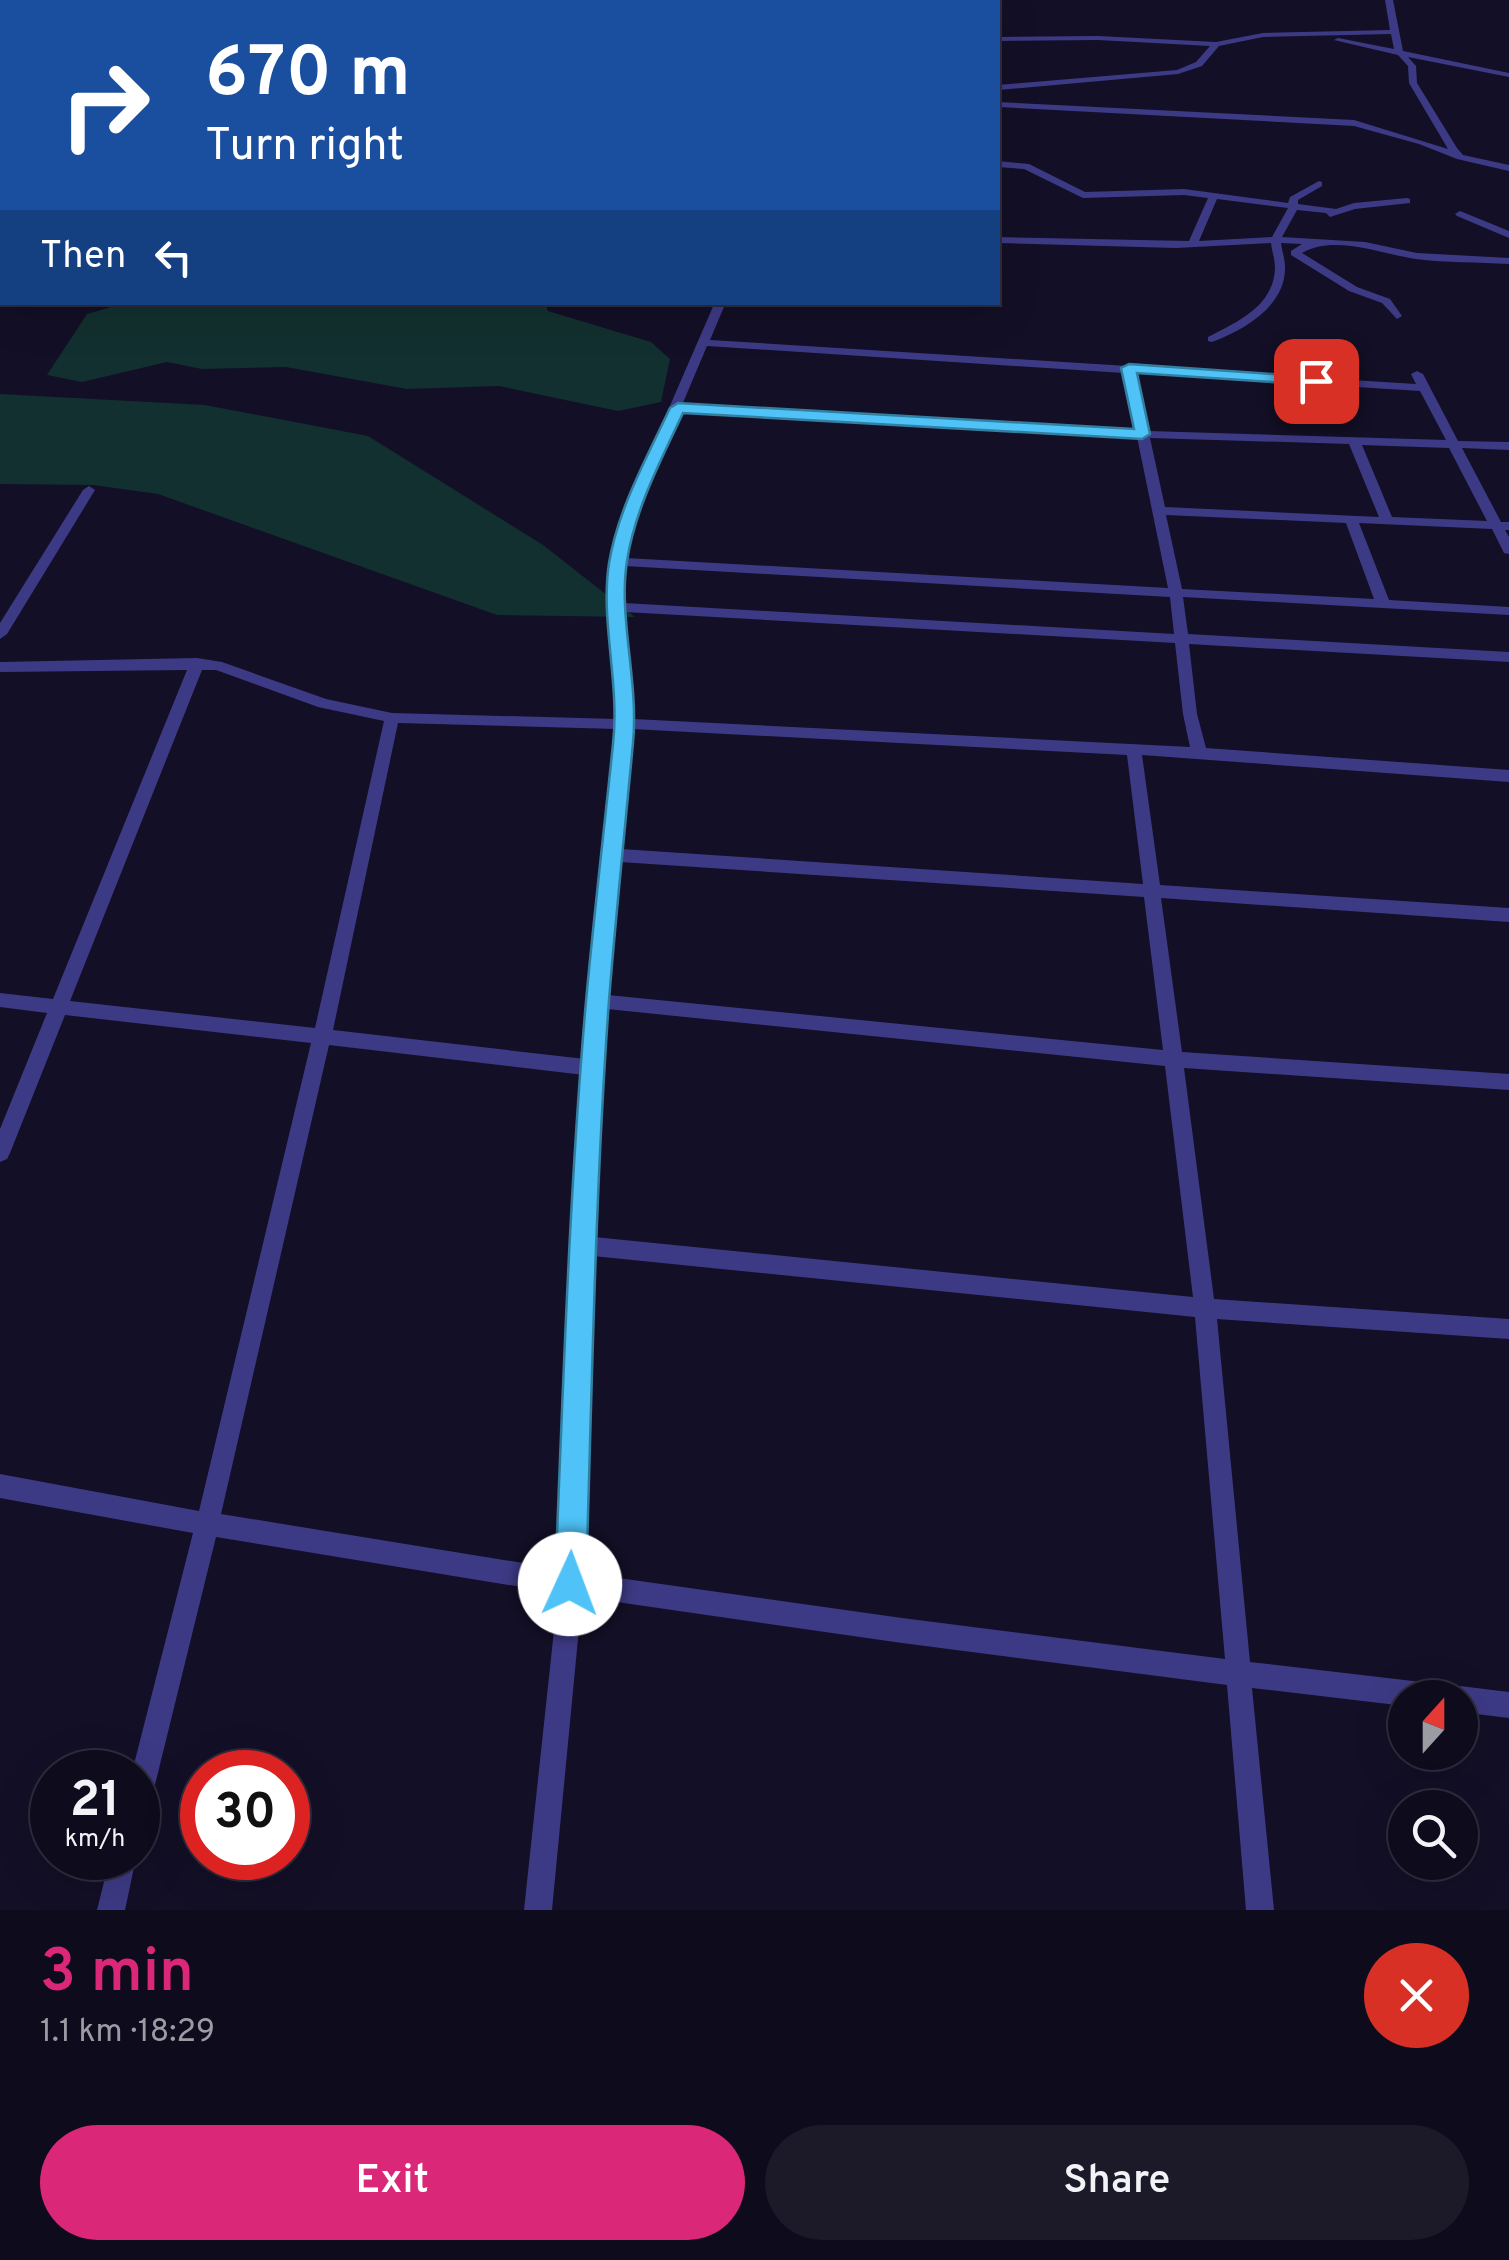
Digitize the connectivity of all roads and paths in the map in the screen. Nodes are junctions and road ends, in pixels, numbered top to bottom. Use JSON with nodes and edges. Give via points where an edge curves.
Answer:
{"nodes":[{"id":1,"x":1390,"y":0,"type":"edge"},
{"id":2,"x":1392,"y":32,"type":"junction"},
{"id":3,"x":1310,"y":35,"type":"junction"},
{"id":4,"x":1000,"y":40,"type":"edge"},
{"id":5,"x":1216,"y":44,"type":"junction"},
{"id":6,"x":1398,"y":50,"type":"junction"},
{"id":7,"x":1509,"y":74,"type":"edge"},
{"id":8,"x":1000,"y":88,"type":"edge"},
{"id":9,"x":1000,"y":105,"type":"edge"},
{"id":10,"x":1460,"y":157,"type":"junction"},
{"id":11,"x":1000,"y":164,"type":"edge"},
{"id":12,"x":1509,"y":168,"type":"edge"},
{"id":13,"x":1319,"y":184,"type":"dead end"},
{"id":14,"x":1214,"y":196,"type":"junction"},
{"id":15,"x":1408,"y":201,"type":"dead end"},
{"id":16,"x":1294,"y":208,"type":"junction"},
{"id":17,"x":1338,"y":212,"type":"junction"},
{"id":18,"x":1460,"y":214,"type":"dead end"},
{"id":19,"x":1286,"y":226,"type":"junction"},
{"id":20,"x":1509,"y":235,"type":"edge"},
{"id":21,"x":1000,"y":240,"type":"edge"},
{"id":22,"x":1276,"y":240,"type":"junction"},
{"id":23,"x":1315,"y":242,"type":"junction"},
{"id":24,"x":1192,"y":245,"type":"junction"},
{"id":25,"x":1509,"y":261,"type":"edge"},
{"id":26,"x":720,"y":305,"type":"edge"},
{"id":27,"x":1397,"y":316,"type":"dead end"},
{"id":28,"x":1212,"y":339,"type":"dead end"},
{"id":29,"x":707,"y":343,"type":"junction"},
{"id":30,"x":1129,"y":368,"type":"junction"},
{"id":31,"x":1417,"y":374,"type":"dead end"},
{"id":32,"x":1424,"y":388,"type":"junction"},
{"id":33,"x":678,"y":408,"type":"junction"},
{"id":34,"x":1142,"y":434,"type":"junction"},
{"id":35,"x":1354,"y":441,"type":"junction"},
{"id":36,"x":1456,"y":444,"type":"junction"},
{"id":37,"x":1509,"y":446,"type":"edge"},
{"id":38,"x":89,"y":490,"type":"dead end"},
{"id":39,"x":1160,"y":511,"type":"junction"},
{"id":40,"x":1351,"y":520,"type":"junction"},
{"id":41,"x":1387,"y":521,"type":"junction"},
{"id":42,"x":1502,"y":526,"type":"edge"},
{"id":43,"x":1509,"y":550,"type":"edge"},
{"id":44,"x":618,"y":562,"type":"junction"},
{"id":45,"x":1176,"y":592,"type":"junction"},
{"id":46,"x":1382,"y":602,"type":"junction"},
{"id":47,"x":616,"y":606,"type":"junction"},
{"id":48,"x":1509,"y":611,"type":"edge"},
{"id":49,"x":0,"y":634,"type":"edge"},
{"id":50,"x":1181,"y":637,"type":"junction"},
{"id":51,"x":1509,"y":657,"type":"edge"},
{"id":52,"x":198,"y":663,"type":"junction"},
{"id":53,"x":0,"y":667,"type":"edge"},
{"id":54,"x":392,"y":718,"type":"junction"},
{"id":55,"x":626,"y":724,"type":"junction"},
{"id":56,"x":1134,"y":750,"type":"junction"},
{"id":57,"x":1199,"y":753,"type":"junction"},
{"id":58,"x":1509,"y":776,"type":"edge"},
{"id":59,"x":613,"y":855,"type":"junction"},
{"id":60,"x":1150,"y":891,"type":"junction"},
{"id":61,"x":1509,"y":915,"type":"edge"},
{"id":62,"x":0,"y":1000,"type":"edge"},
{"id":63,"x":598,"y":1000,"type":"junction"},
{"id":64,"x":58,"y":1008,"type":"junction"},
{"id":65,"x":324,"y":1039,"type":"junction"},
{"id":66,"x":1173,"y":1059,"type":"junction"},
{"id":67,"x":594,"y":1068,"type":"junction"},
{"id":68,"x":1509,"y":1082,"type":"edge"},
{"id":69,"x":0,"y":1154,"type":"edge"},
{"id":70,"x":582,"y":1245,"type":"junction"},
{"id":71,"x":1205,"y":1308,"type":"junction"},
{"id":72,"x":1509,"y":1329,"type":"edge"},
{"id":73,"x":0,"y":1486,"type":"edge"},
{"id":74,"x":208,"y":1525,"type":"junction"},
{"id":75,"x":570,"y":1584,"type":"junction"},
{"id":76,"x":1238,"y":1674,"type":"junction"},
{"id":77,"x":1388,"y":1691,"type":"edge"},
{"id":78,"x":1478,"y":1701,"type":"edge"},
{"id":79,"x":1509,"y":1704,"type":"edge"},
{"id":80,"x":151,"y":1750,"type":"edge"},
{"id":81,"x":118,"y":1880,"type":"edge"},
{"id":82,"x":111,"y":1910,"type":"edge"},
{"id":83,"x":538,"y":1910,"type":"edge"},
{"id":84,"x":1260,"y":1910,"type":"edge"}],
"edges":[{"from":1,"to":2,"type":"street"},
{"from":2,"to":3,"type":"street"},
{"from":2,"to":6,"type":"street"},
{"from":3,"to":5,"type":"street","via":[[1244,36]]},
{"from":3,"to":6,"type":"street"},
{"from":4,"to":5,"type":"street"},
{"from":5,"to":8,"type":"street","via":[[1199,64],[1178,72]]},
{"from":6,"to":7,"type":"street"},
{"from":6,"to":10,"type":"street"},
{"from":9,"to":10,"type":"street","via":[[1354,123]]},
{"from":10,"to":12,"type":"street"},
{"from":11,"to":14,"type":"street","via":[[1036,170],[1083,194]]},
{"from":13,"to":16,"type":"street","via":[[1293,199]]},
{"from":14,"to":16,"type":"street"},
{"from":14,"to":24,"type":"street"},
{"from":15,"to":17,"type":"street"},
{"from":16,"to":17,"type":"street"},
{"from":16,"to":19,"type":"street"},
{"from":17,"to":19,"type":"street"},
{"from":18,"to":20,"type":"street"},
{"from":19,"to":22,"type":"street"},
{"from":21,"to":24,"type":"street"},
{"from":22,"to":23,"type":"street"},
{"from":22,"to":24,"type":"street"},
{"from":22,"to":28,"type":"street","via":[[1274,294],[1258,316]]},
{"from":23,"to":25,"type":"street"},
{"from":23,"to":27,"type":"street","via":[[1296,252],[1386,302]]},
{"from":26,"to":29,"type":"street"},
{"from":29,"to":30,"type":"street"},
{"from":29,"to":33,"type":"street"},
{"from":30,"to":32,"type":"street"},
{"from":30,"to":34,"type":"street"},
{"from":31,"to":32,"type":"street"},
{"from":32,"to":36,"type":"street"},
{"from":33,"to":34,"type":"street"},
{"from":33,"to":44,"type":"street","via":[[642,484]]},
{"from":34,"to":35,"type":"street"},
{"from":34,"to":39,"type":"street"},
{"from":35,"to":36,"type":"street"},
{"from":35,"to":41,"type":"street"},
{"from":36,"to":37,"type":"street"},
{"from":36,"to":42,"type":"street"},
{"from":38,"to":49,"type":"street"},
{"from":39,"to":40,"type":"street"},
{"from":39,"to":45,"type":"street"},
{"from":40,"to":41,"type":"street"},
{"from":40,"to":46,"type":"street"},
{"from":41,"to":42,"type":"street"},
{"from":42,"to":43,"type":"street"},
{"from":44,"to":45,"type":"street"},
{"from":44,"to":47,"type":"street"},
{"from":45,"to":46,"type":"street"},
{"from":45,"to":50,"type":"street"},
{"from":46,"to":48,"type":"street"},
{"from":47,"to":50,"type":"street"},
{"from":47,"to":55,"type":"street"},
{"from":50,"to":51,"type":"street"},
{"from":50,"to":57,"type":"street"},
{"from":52,"to":53,"type":"street"},
{"from":52,"to":54,"type":"street"},
{"from":52,"to":64,"type":"street"},
{"from":54,"to":55,"type":"street"},
{"from":54,"to":65,"type":"street"},
{"from":55,"to":56,"type":"street"},
{"from":55,"to":59,"type":"street"},
{"from":56,"to":57,"type":"street"},
{"from":56,"to":60,"type":"street"},
{"from":57,"to":58,"type":"street"},
{"from":59,"to":60,"type":"street"},
{"from":59,"to":63,"type":"street"},
{"from":60,"to":61,"type":"street"},
{"from":60,"to":66,"type":"street"},
{"from":62,"to":64,"type":"street"},
{"from":63,"to":66,"type":"street"},
{"from":63,"to":67,"type":"street"},
{"from":64,"to":65,"type":"street"},
{"from":64,"to":69,"type":"street"},
{"from":65,"to":67,"type":"street"},
{"from":65,"to":74,"type":"street"},
{"from":66,"to":68,"type":"street"},
{"from":66,"to":71,"type":"street"},
{"from":67,"to":70,"type":"street"},
{"from":70,"to":71,"type":"street"},
{"from":70,"to":75,"type":"street"},
{"from":71,"to":72,"type":"street"},
{"from":71,"to":76,"type":"street"},
{"from":73,"to":74,"type":"street"},
{"from":74,"to":75,"type":"street"},
{"from":74,"to":80,"type":"street"},
{"from":75,"to":76,"type":"street"},
{"from":75,"to":83,"type":"street"},
{"from":76,"to":77,"type":"street"},
{"from":76,"to":84,"type":"street"},
{"from":78,"to":79,"type":"street"},
{"from":81,"to":82,"type":"street"}]}
